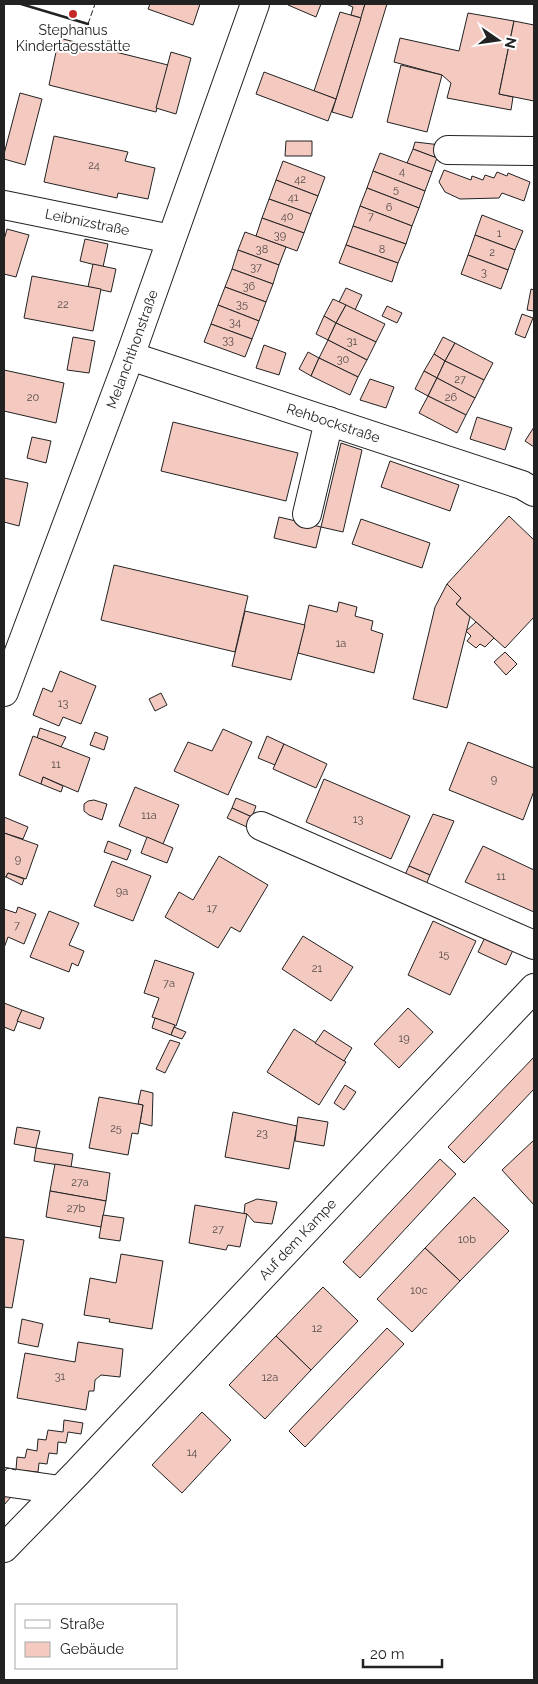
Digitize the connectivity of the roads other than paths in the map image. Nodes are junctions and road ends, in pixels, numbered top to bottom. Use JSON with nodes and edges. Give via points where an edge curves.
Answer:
{"nodes":[{"id":1,"x":255,"y":4,"type":"edge"},
{"id":2,"x":448,"y":150,"type":"dead end"},
{"id":3,"x":534,"y":151,"type":"edge"},
{"id":4,"x":4,"y":205,"type":"edge"},
{"id":5,"x":171,"y":239,"type":"junction"},
{"id":6,"x":130,"y":356,"type":"junction"},
{"id":7,"x":329,"y":421,"type":"junction"},
{"id":8,"x":534,"y":492,"type":"edge"},
{"id":9,"x":307,"y":514,"type":"dead end"},
{"id":10,"x":4,"y":692,"type":"edge"},
{"id":11,"x":261,"y":826,"type":"dead end"},
{"id":12,"x":534,"y":945,"type":"edge"},
{"id":13,"x":534,"y":988,"type":"edge"},
{"id":14,"x":4,"y":1482,"type":"edge"},
{"id":15,"x":60,"y":1490,"type":"junction"},
{"id":16,"x":4,"y":1548,"type":"edge"}],
"edges":[{"from":1,"to":5,"type":"street","name":"Melanchthonstraße"},
{"from":2,"to":3,"type":"street"},
{"from":4,"to":5,"type":"street","name":"Leibnizstraße"},
{"from":5,"to":6,"type":"street","name":"Melanchthonstraße"},
{"from":6,"to":7,"type":"street","name":"Rehbockstraße"},
{"from":6,"to":10,"type":"street","name":"Melanchthonstraße"},
{"from":7,"to":8,"type":"street","name":"Rehbockstraße","via":[[522,485]]},
{"from":7,"to":9,"type":"street"},
{"from":11,"to":12,"type":"street"},
{"from":13,"to":15,"type":"street","name":"Auf dem Kampe"},
{"from":14,"to":15,"type":"street"},
{"from":15,"to":16,"type":"street","name":"Auf dem Kampe"}]}
